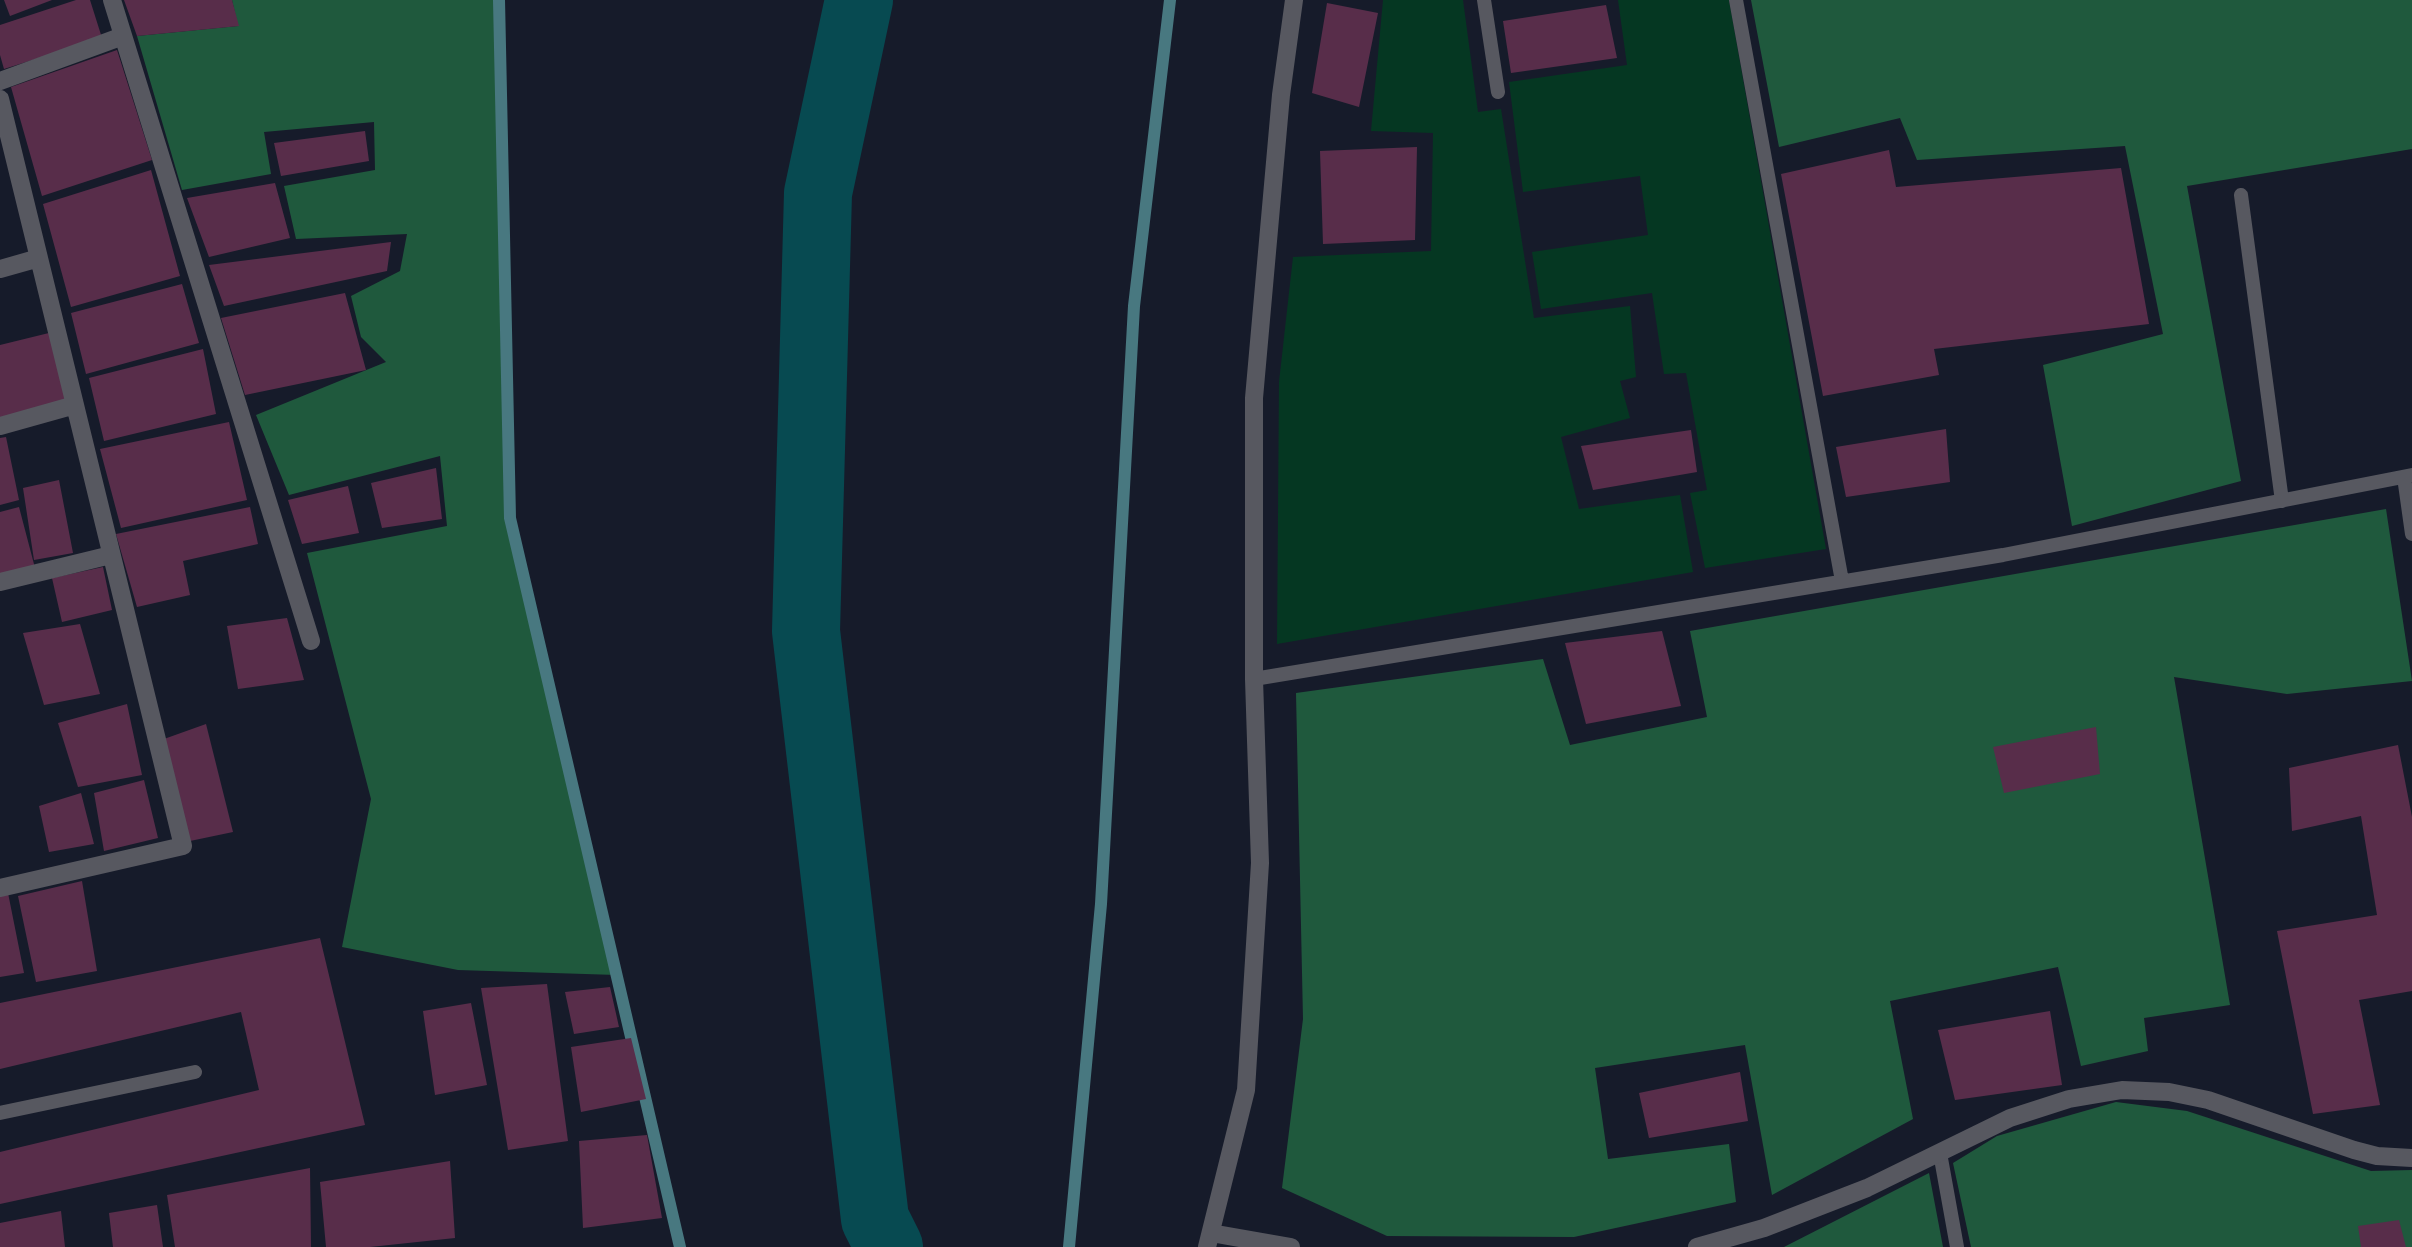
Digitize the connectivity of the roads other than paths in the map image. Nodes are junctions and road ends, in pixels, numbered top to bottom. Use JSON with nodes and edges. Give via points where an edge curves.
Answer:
{"nodes":[{"id":1,"x":112,"y":0,"type":"edge"},
{"id":2,"x":1294,"y":0,"type":"edge"},
{"id":3,"x":1484,"y":0,"type":"edge"},
{"id":4,"x":1736,"y":0,"type":"edge"},
{"id":5,"x":123,"y":36,"type":"junction"},
{"id":6,"x":0,"y":81,"type":"edge"},
{"id":7,"x":1497,"y":92,"type":"dead end"},
{"id":8,"x":1,"y":108,"type":"edge"},
{"id":9,"x":2241,"y":195,"type":"dead end"},
{"id":10,"x":38,"y":258,"type":"junction"},
{"id":11,"x":0,"y":269,"type":"edge"},
{"id":12,"x":75,"y":405,"type":"junction"},
{"id":13,"x":0,"y":426,"type":"edge"},
{"id":14,"x":2408,"y":476,"type":"edge"},
{"id":15,"x":2282,"y":501,"type":"junction"},
{"id":16,"x":2412,"y":534,"type":"edge"},
{"id":17,"x":111,"y":555,"type":"junction"},
{"id":18,"x":1842,"y":581,"type":"junction"},
{"id":19,"x":0,"y":582,"type":"edge"},
{"id":20,"x":312,"y":641,"type":"dead end"},
{"id":21,"x":1254,"y":679,"type":"junction"},
{"id":22,"x":0,"y":888,"type":"edge"},
{"id":23,"x":195,"y":1072,"type":"dead end"},
{"id":24,"x":0,"y":1113,"type":"edge"},
{"id":25,"x":1940,"y":1153,"type":"junction"},
{"id":26,"x":2412,"y":1158,"type":"edge"},
{"id":27,"x":1209,"y":1240,"type":"edge"},
{"id":28,"x":1291,"y":1247,"type":"edge"},
{"id":29,"x":1697,"y":1247,"type":"edge"},
{"id":30,"x":1957,"y":1247,"type":"edge"}],
"edges":[{"from":1,"to":5,"type":"street"},
{"from":2,"to":21,"type":"street","via":[[1254,398]]},
{"from":3,"to":7,"type":"lane"},
{"from":4,"to":18,"type":"lane"},
{"from":5,"to":6,"type":"street"},
{"from":5,"to":20,"type":"street"},
{"from":8,"to":10,"type":"street"},
{"from":9,"to":15,"type":"lane"},
{"from":10,"to":11,"type":"street"},
{"from":10,"to":12,"type":"street"},
{"from":12,"to":13,"type":"street"},
{"from":12,"to":17,"type":"street"},
{"from":14,"to":15,"type":"lane"},
{"from":14,"to":16,"type":"lane"},
{"from":15,"to":18,"type":"lane"},
{"from":17,"to":19,"type":"street"},
{"from":17,"to":22,"type":"street","via":[[183,846]]},
{"from":18,"to":21,"type":"lane"},
{"from":21,"to":27,"type":"street","via":[[1260,863],[1246,1090]]},
{"from":23,"to":24,"type":"lane"},
{"from":25,"to":26,"type":"street","via":[[2010,1118],[2069,1099],[2122,1090],[2208,1100],[2354,1150]]},
{"from":25,"to":29,"type":"street","via":[[1867,1188],[1764,1228]]},
{"from":25,"to":30,"type":"lane"},
{"from":27,"to":28,"type":"street"}]}
